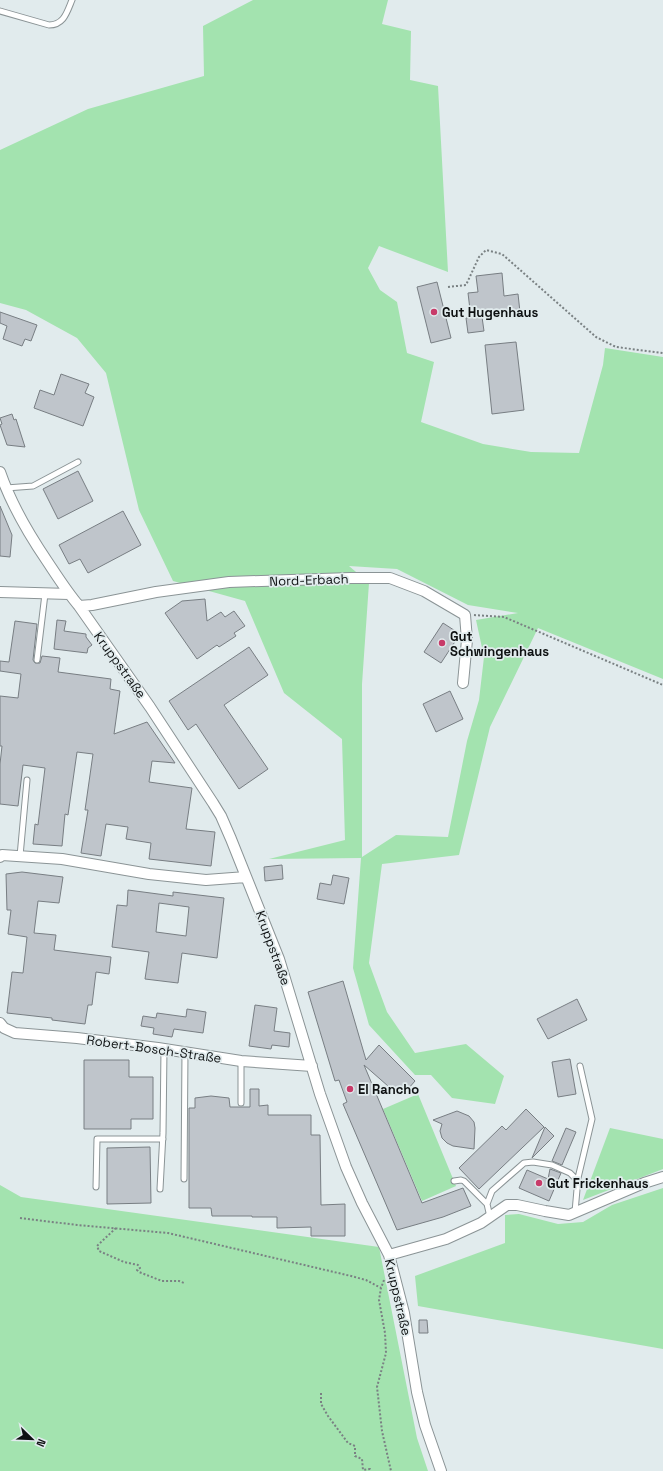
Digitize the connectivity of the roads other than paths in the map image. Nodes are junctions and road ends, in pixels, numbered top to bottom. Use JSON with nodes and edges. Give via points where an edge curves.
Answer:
{"nodes":[{"id":1,"x":72,"y":0,"type":"edge"},
{"id":2,"x":0,"y":11,"type":"edge"},
{"id":3,"x":78,"y":462,"type":"dead end"},
{"id":4,"x":0,"y":472,"type":"edge"},
{"id":5,"x":6,"y":488,"type":"junction"},
{"id":6,"x":0,"y":592,"type":"edge"},
{"id":7,"x":45,"y":594,"type":"junction"},
{"id":8,"x":69,"y":594,"type":"junction"},
{"id":9,"x":79,"y":606,"type":"junction"},
{"id":10,"x":37,"y":660,"type":"dead end"},
{"id":11,"x":463,"y":683,"type":"dead end"},
{"id":12,"x":27,"y":780,"type":"dead end"},
{"id":13,"x":1,"y":856,"type":"edge"},
{"id":14,"x":20,"y":856,"type":"junction"},
{"id":15,"x":246,"y":877,"type":"junction"},
{"id":16,"x":0,"y":1023,"type":"edge"},
{"id":17,"x":164,"y":1049,"type":"junction"},
{"id":18,"x":185,"y":1052,"type":"junction"},
{"id":19,"x":241,"y":1061,"type":"junction"},
{"id":20,"x":312,"y":1066,"type":"junction"},
{"id":21,"x":580,"y":1066,"type":"dead end"},
{"id":22,"x":241,"y":1103,"type":"dead end"},
{"id":23,"x":163,"y":1139,"type":"junction"},
{"id":24,"x":663,"y":1176,"type":"edge"},
{"id":25,"x":184,"y":1179,"type":"dead end"},
{"id":26,"x":454,"y":1181,"type":"dead end"},
{"id":27,"x":578,"y":1181,"type":"junction"},
{"id":28,"x":96,"y":1187,"type":"dead end"},
{"id":29,"x":160,"y":1189,"type":"dead end"},
{"id":30,"x":487,"y":1204,"type":"junction"},
{"id":31,"x":575,"y":1212,"type":"junction"},
{"id":32,"x":490,"y":1217,"type":"junction"},
{"id":33,"x":389,"y":1255,"type":"junction"},
{"id":34,"x":441,"y":1471,"type":"edge"}],
"edges":[{"from":1,"to":2,"type":"lane","via":[[62,20],[56,25]]},
{"from":3,"to":5,"type":"lane","via":[[33,486]]},
{"from":4,"to":5,"type":"street","name":"Kruppstraße"},
{"from":5,"to":8,"type":"street","name":"Kruppstraße","via":[[28,531]]},
{"from":6,"to":7,"type":"street"},
{"from":7,"to":8,"type":"street"},
{"from":7,"to":10,"type":"lane"},
{"from":8,"to":9,"type":"street","name":"Kruppstraße"},
{"from":9,"to":11,"type":"street","name":"Nord-Erbach","via":[[228,582],[390,578],[424,591],[465,615],[467,640]]},
{"from":9,"to":15,"type":"street","name":"Kruppstraße","via":[[213,803],[221,816]]},
{"from":12,"to":14,"type":"lane"},
{"from":13,"to":14,"type":"street"},
{"from":14,"to":15,"type":"street","via":[[62,859],[149,874],[206,880]]},
{"from":15,"to":20,"type":"street","name":"Kruppstraße","via":[[279,959]]},
{"from":16,"to":17,"type":"street","name":"Robert-Bosch-Straße","via":[[15,1033]]},
{"from":17,"to":18,"type":"street","name":"Robert-Bosch-Straße"},
{"from":17,"to":23,"type":"lane"},
{"from":18,"to":19,"type":"street","name":"Robert-Bosch-Straße"},
{"from":18,"to":25,"type":"lane"},
{"from":19,"to":20,"type":"street","name":"Robert-Bosch-Straße"},
{"from":19,"to":22,"type":"lane"},
{"from":20,"to":33,"type":"street","name":"Kruppstraße","via":[[346,1167]]},
{"from":21,"to":27,"type":"lane","via":[[592,1119]]},
{"from":23,"to":28,"type":"lane","via":[[97,1139]]},
{"from":23,"to":29,"type":"lane"},
{"from":24,"to":31,"type":"street"},
{"from":26,"to":30,"type":"lane","via":[[464,1182]]},
{"from":27,"to":30,"type":"lane","via":[[570,1173],[552,1165],[524,1163],[492,1191]]},
{"from":27,"to":31,"type":"lane"},
{"from":30,"to":32,"type":"lane"},
{"from":31,"to":32,"type":"street","via":[[568,1215],[507,1205]]},
{"from":32,"to":33,"type":"street","via":[[446,1239]]},
{"from":33,"to":34,"type":"street","name":"Kruppstraße","via":[[404,1313],[425,1426]]}]}
